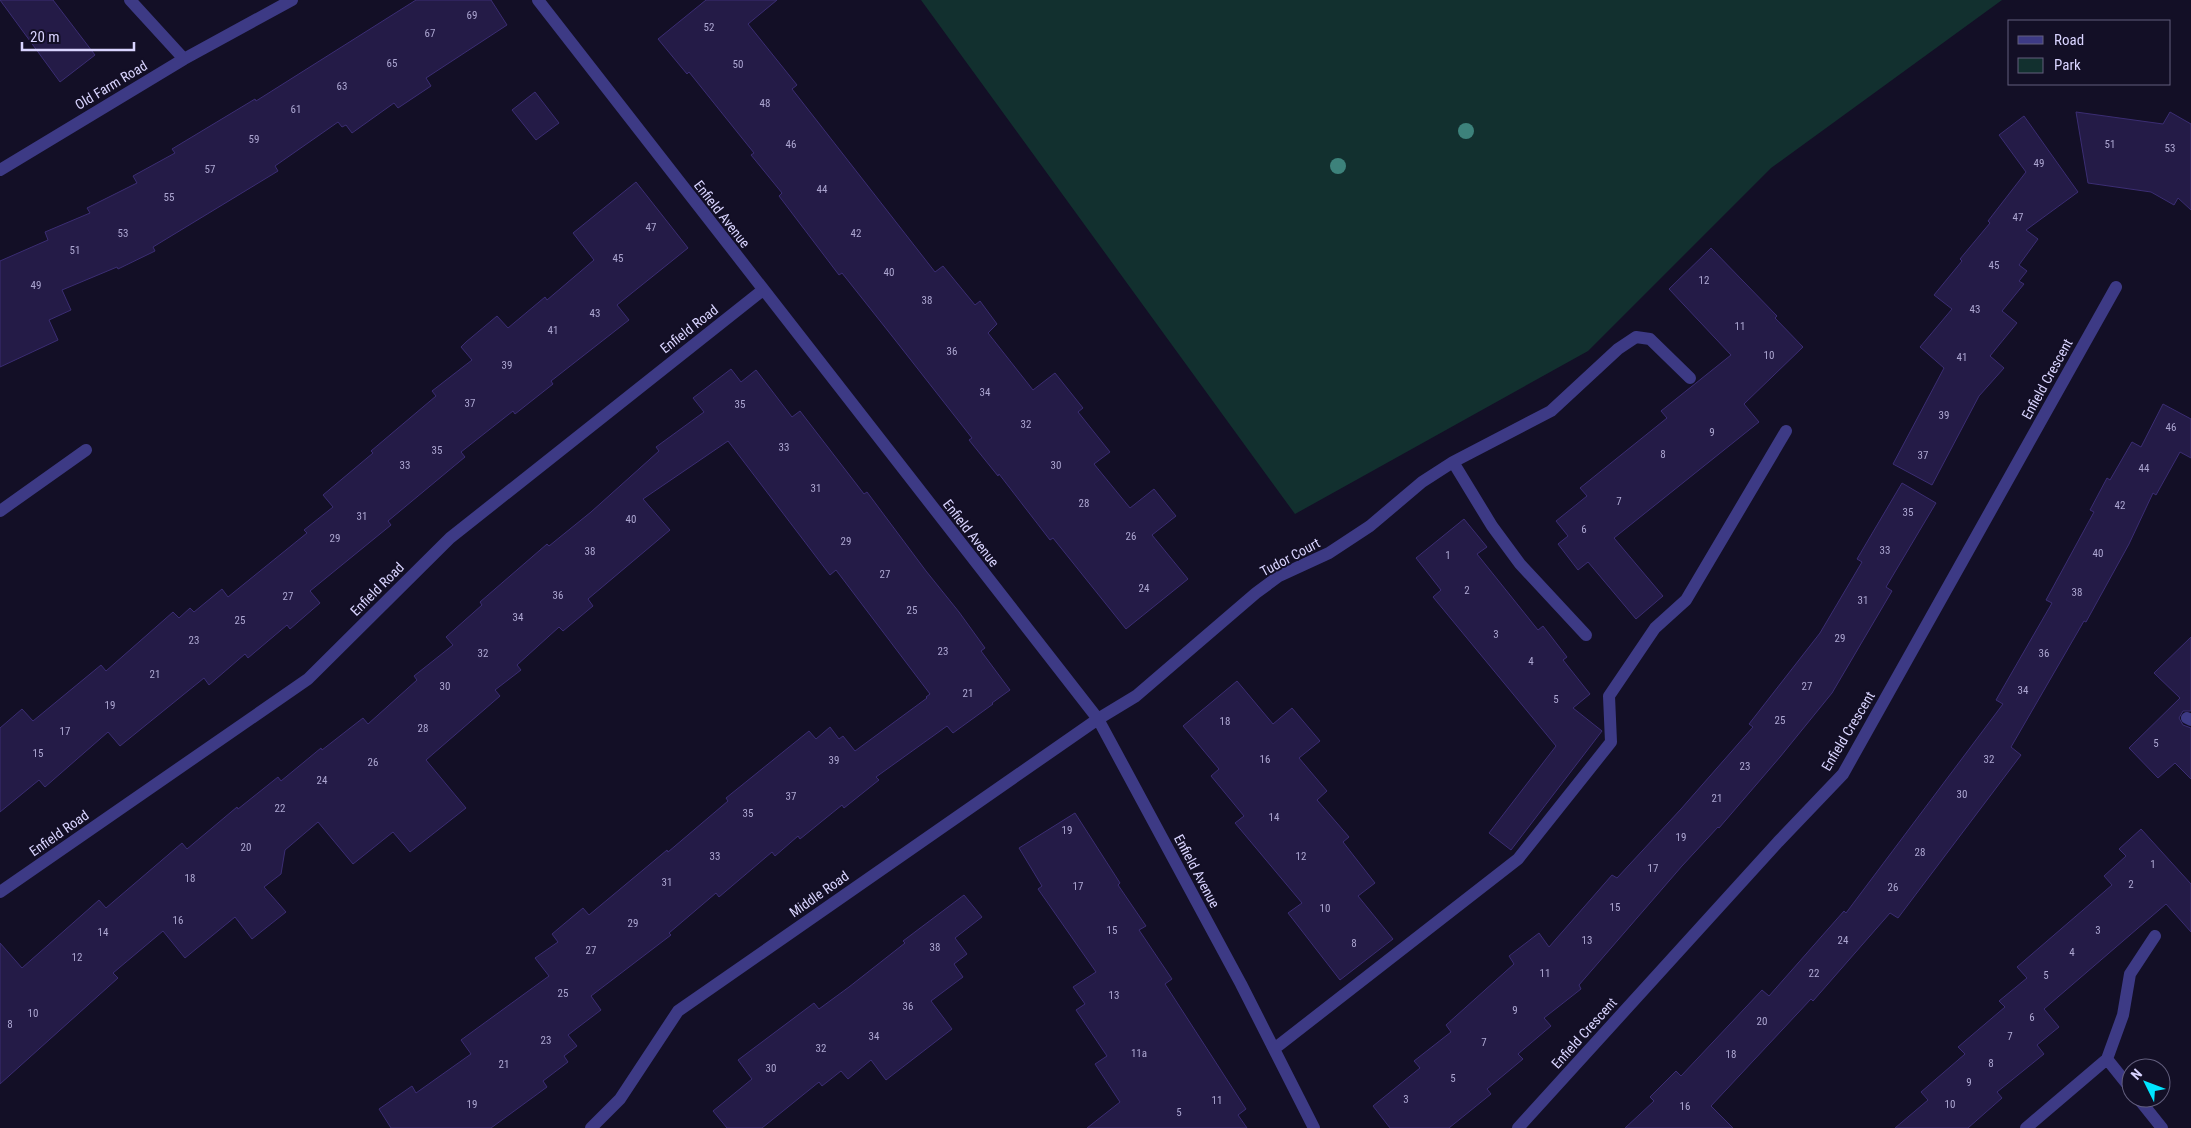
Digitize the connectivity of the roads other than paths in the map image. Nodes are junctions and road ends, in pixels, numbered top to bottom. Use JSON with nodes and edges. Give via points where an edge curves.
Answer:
{"nodes":[{"id":1,"x":130,"y":0,"type":"edge"},
{"id":2,"x":292,"y":0,"type":"edge"},
{"id":3,"x":538,"y":0,"type":"edge"},
{"id":4,"x":184,"y":59,"type":"junction"},
{"id":5,"x":0,"y":170,"type":"edge"},
{"id":6,"x":2116,"y":287,"type":"dead end"},
{"id":7,"x":763,"y":290,"type":"junction"},
{"id":8,"x":1690,"y":378,"type":"dead end"},
{"id":9,"x":1786,"y":431,"type":"dead end"},
{"id":10,"x":86,"y":450,"type":"dead end"},
{"id":11,"x":1453,"y":462,"type":"junction"},
{"id":12,"x":0,"y":511,"type":"edge"},
{"id":13,"x":1586,"y":635,"type":"dead end"},
{"id":14,"x":1098,"y":719,"type":"junction"},
{"id":15,"x":0,"y":892,"type":"edge"},
{"id":16,"x":2155,"y":936,"type":"dead end"},
{"id":17,"x":1274,"y":1049,"type":"junction"},
{"id":18,"x":2107,"y":1059,"type":"junction"},
{"id":19,"x":2121,"y":1076,"type":"edge"},
{"id":20,"x":2146,"y":1108,"type":"edge"},
{"id":21,"x":591,"y":1128,"type":"edge"},
{"id":22,"x":1314,"y":1128,"type":"edge"},
{"id":23,"x":1518,"y":1128,"type":"edge"},
{"id":24,"x":2026,"y":1128,"type":"edge"},
{"id":25,"x":2162,"y":1128,"type":"edge"}],
"edges":[{"from":1,"to":4,"type":"street"},
{"from":2,"to":4,"type":"street","name":"Old Farm Road"},
{"from":3,"to":7,"type":"street","name":"Enfield Avenue"},
{"from":4,"to":5,"type":"street","name":"Old Farm Road"},
{"from":6,"to":23,"type":"street","name":"Enfield Crescent","via":[[1843,774]]},
{"from":7,"to":14,"type":"street","name":"Enfield Avenue"},
{"from":7,"to":15,"type":"street","name":"Enfield Road","via":[[450,538],[308,679]]},
{"from":8,"to":11,"type":"street","name":"Tudor Court","via":[[1650,339],[1636,337],[1618,349],[1551,411]]},
{"from":9,"to":17,"type":"street","via":[[1686,600],[1654,628],[1609,696],[1611,742],[1518,858]]},
{"from":10,"to":12,"type":"street"},
{"from":11,"to":13,"type":"street","via":[[1492,526],[1520,564]]},
{"from":11,"to":14,"type":"street","name":"Tudor Court","via":[[1422,482],[1370,526],[1329,553],[1279,576],[1256,592],[1136,696]]},
{"from":14,"to":17,"type":"street","name":"Enfield Avenue"},
{"from":14,"to":21,"type":"street","name":"Middle Road","via":[[678,1011],[620,1099]]},
{"from":16,"to":18,"type":"street","via":[[2130,974],[2122,1015]]},
{"from":17,"to":22,"type":"street","name":"Enfield Avenue"},
{"from":18,"to":19,"type":"street"},
{"from":18,"to":24,"type":"street"},
{"from":20,"to":25,"type":"street"}]}
